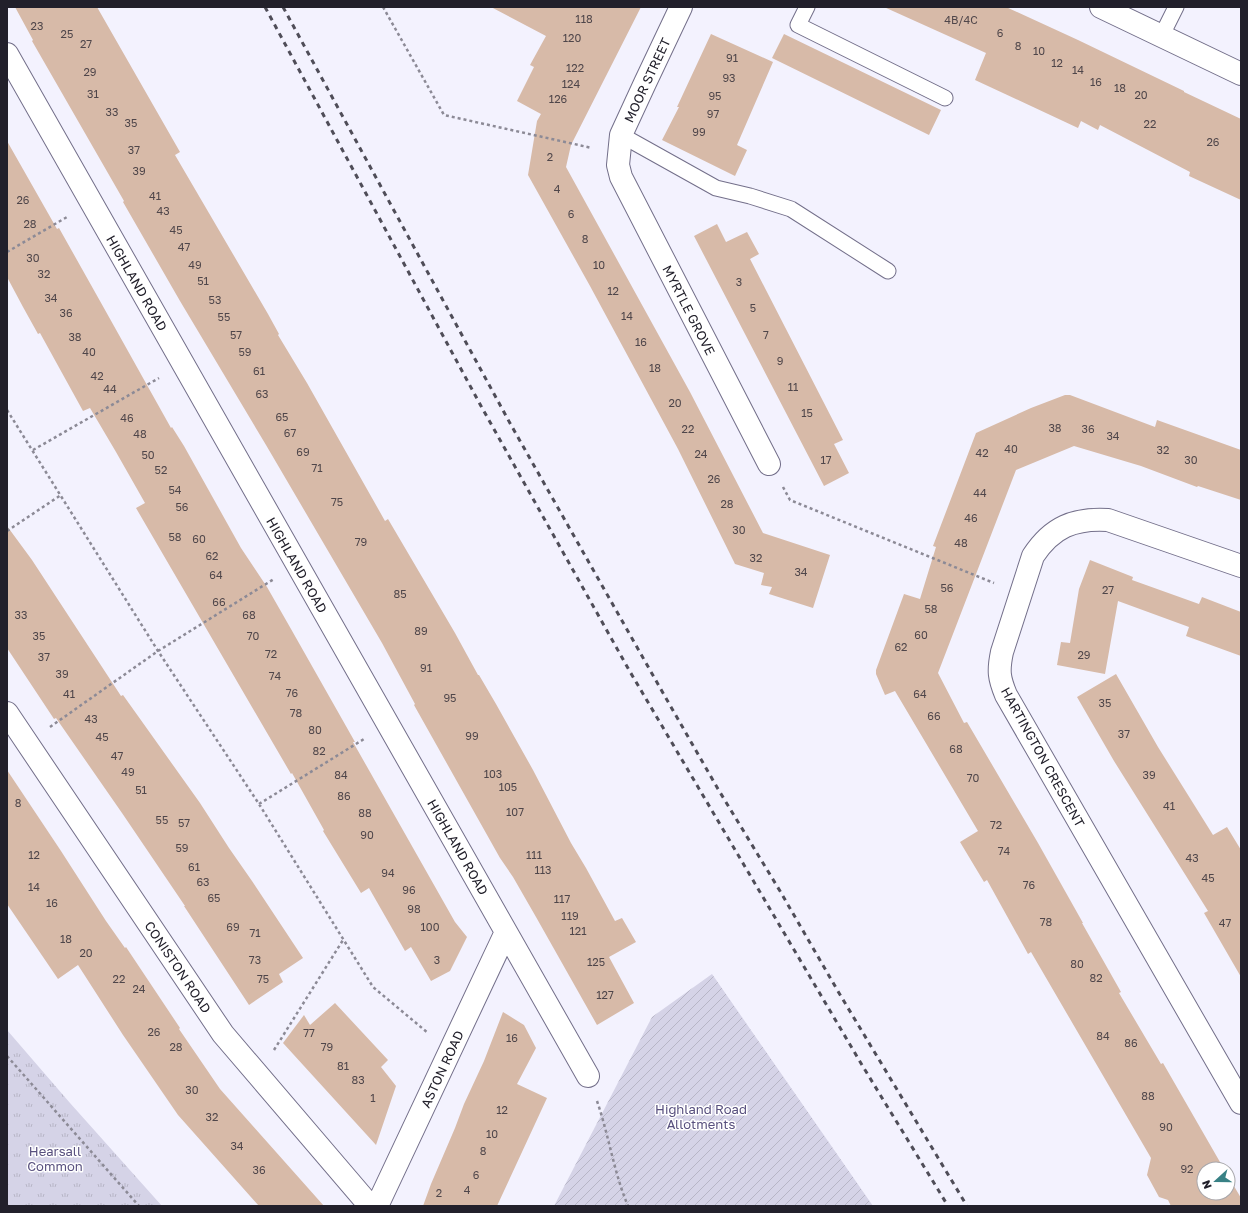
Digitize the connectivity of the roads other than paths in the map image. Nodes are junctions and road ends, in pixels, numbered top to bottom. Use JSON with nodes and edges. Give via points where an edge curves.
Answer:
{"nodes":[{"id":1,"x":681,"y":7,"type":"edge"},
{"id":2,"x":807,"y":7,"type":"edge"},
{"id":3,"x":1101,"y":7,"type":"edge"},
{"id":4,"x":1176,"y":7,"type":"edge"},
{"id":5,"x":1162,"y":35,"type":"junction"},
{"id":6,"x":7,"y":54,"type":"edge"},
{"id":7,"x":1241,"y":74,"type":"edge"},
{"id":8,"x":945,"y":98,"type":"dead end"},
{"id":9,"x":620,"y":144,"type":"junction"},
{"id":10,"x":888,"y":271,"type":"dead end"},
{"id":11,"x":769,"y":464,"type":"road end"},
{"id":12,"x":1241,"y":566,"type":"edge"},
{"id":13,"x":7,"y":713,"type":"edge"},
{"id":14,"x":506,"y":932,"type":"junction"},
{"id":15,"x":588,"y":1076,"type":"road end"},
{"id":16,"x":1241,"y":1102,"type":"edge"},
{"id":17,"x":370,"y":1206,"type":"edge"},
{"id":18,"x":376,"y":1206,"type":"edge"}],
"edges":[{"from":1,"to":9,"type":"street","name":"MOOR STREET"},
{"from":2,"to":8,"type":"lane","via":[[798,25]]},
{"from":3,"to":5,"type":"street"},
{"from":4,"to":5,"type":"lane"},
{"from":5,"to":7,"type":"street"},
{"from":6,"to":14,"type":"street","name":"HIGHLAND ROAD"},
{"from":9,"to":10,"type":"lane","via":[[716,188],[791,209]]},
{"from":9,"to":11,"type":"street","name":"MYRTLE GROVE","via":[[618,165],[621,177]]},
{"from":12,"to":16,"type":"street","name":"HARTINGTON CRESCENT","via":[[1108,520],[1076,522],[1065,526],[1041,544],[1033,556],[998,666],[1006,696]]},
{"from":13,"to":17,"type":"street","name":"CONISTON ROAD","via":[[223,1034]]},
{"from":14,"to":15,"type":"street","name":"HIGHLAND ROAD"},
{"from":14,"to":18,"type":"street","name":"ASTON ROAD"}]}
